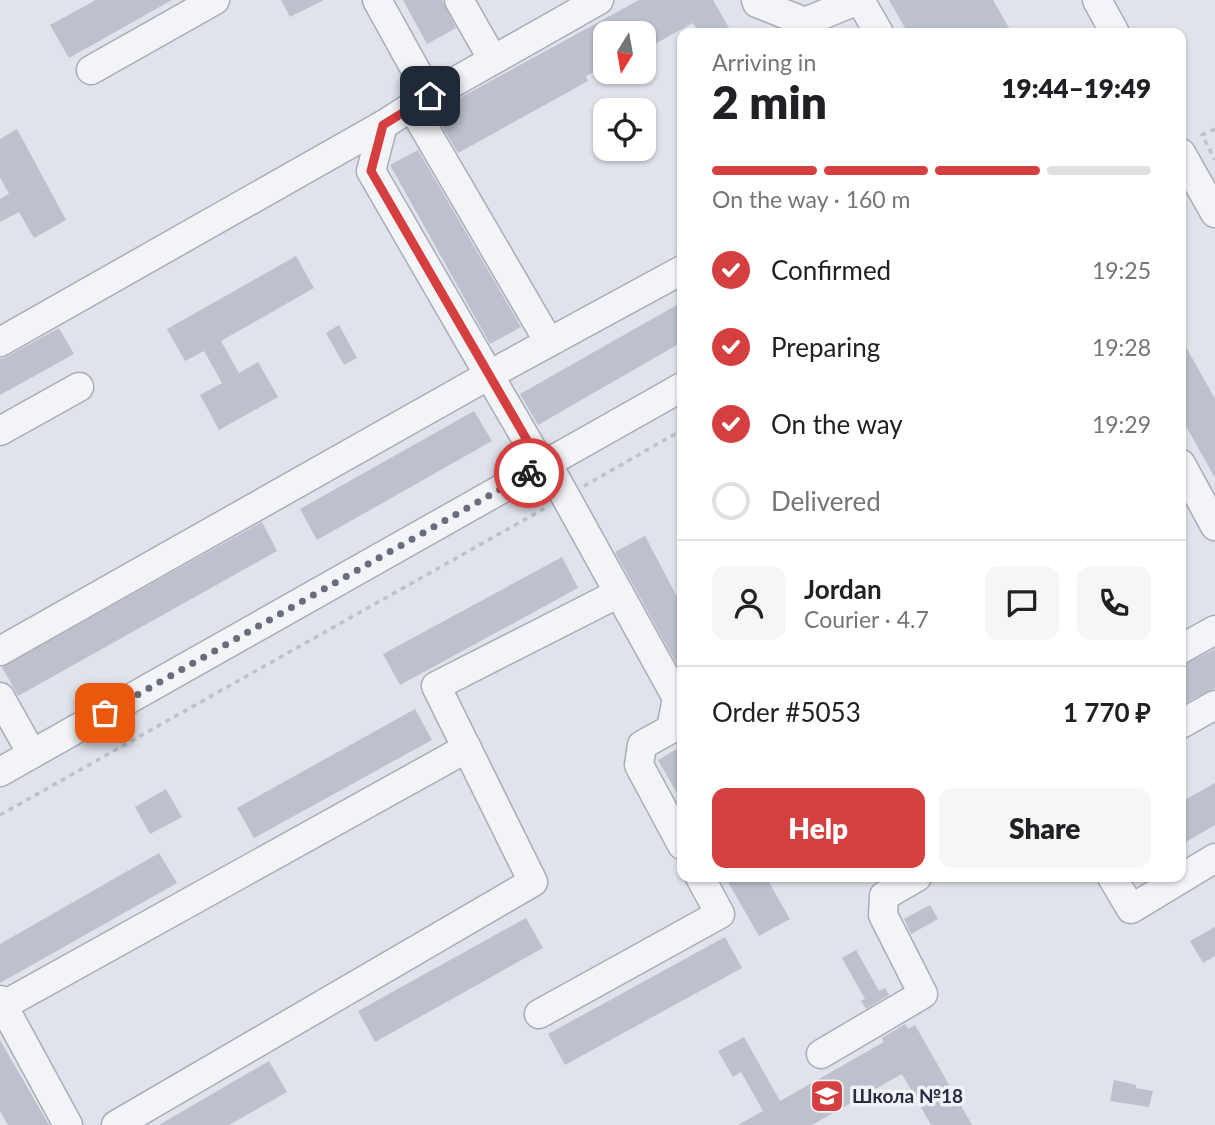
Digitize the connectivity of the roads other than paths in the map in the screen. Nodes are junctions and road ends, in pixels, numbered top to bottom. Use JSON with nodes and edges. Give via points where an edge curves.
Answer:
{"nodes":[{"id":1,"x":215,"y":0,"type":"edge"},
{"id":2,"x":377,"y":0,"type":"edge"},
{"id":3,"x":459,"y":0,"type":"edge"},
{"id":4,"x":599,"y":0,"type":"edge"},
{"id":5,"x":756,"y":0,"type":"edge"},
{"id":6,"x":859,"y":0,"type":"edge"},
{"id":7,"x":1097,"y":0,"type":"edge"},
{"id":8,"x":876,"y":28,"type":"edge"},
{"id":9,"x":1112,"y":28,"type":"edge"},
{"id":10,"x":493,"y":60,"type":"junction"},
{"id":11,"x":91,"y":70,"type":"dead end"},
{"id":12,"x":421,"y":102,"type":"junction"},
{"id":13,"x":383,"y":125,"type":"junction"},
{"id":14,"x":1186,"y":162,"type":"edge"},
{"id":15,"x":1215,"y":213,"type":"edge"},
{"id":16,"x":677,"y":273,"type":"edge"},
{"id":17,"x":0,"y":342,"type":"edge"},
{"id":18,"x":550,"y":342,"type":"junction"},
{"id":19,"x":489,"y":375,"type":"junction"},
{"id":20,"x":79,"y":387,"type":"dead end"},
{"id":21,"x":677,"y":390,"type":"edge"},
{"id":22,"x":0,"y":431,"type":"edge"},
{"id":23,"x":544,"y":465,"type":"junction"},
{"id":24,"x":1186,"y":473,"type":"edge"},
{"id":25,"x":1215,"y":526,"type":"edge"},
{"id":26,"x":619,"y":593,"type":"junction"},
{"id":27,"x":1215,"y":630,"type":"edge"},
{"id":28,"x":1186,"y":646,"type":"edge"},
{"id":29,"x":0,"y":651,"type":"edge"},
{"id":30,"x":0,"y":696,"type":"edge"},
{"id":31,"x":677,"y":698,"type":"edge"},
{"id":32,"x":677,"y":698,"type":"edge"},
{"id":33,"x":1215,"y":705,"type":"edge"},
{"id":34,"x":1186,"y":721,"type":"edge"},
{"id":35,"x":467,"y":748,"type":"junction"},
{"id":36,"x":32,"y":754,"type":"junction"},
{"id":37,"x":0,"y":772,"type":"edge"},
{"id":38,"x":677,"y":836,"type":"edge"},
{"id":39,"x":1215,"y":858,"type":"edge"},
{"id":40,"x":1186,"y":876,"type":"edge"},
{"id":41,"x":703,"y":882,"type":"edge"},
{"id":42,"x":908,"y":882,"type":"edge"},
{"id":43,"x":1115,"y":882,"type":"edge"},
{"id":44,"x":1175,"y":882,"type":"edge"},
{"id":45,"x":2,"y":1002,"type":"edge"},
{"id":46,"x":539,"y":1014,"type":"dead end"},
{"id":47,"x":821,"y":1054,"type":"dead end"},
{"id":48,"x":68,"y":1125,"type":"edge"},
{"id":49,"x":116,"y":1125,"type":"edge"}],
"edges":[{"from":1,"to":11,"type":"street"},
{"from":2,"to":12,"type":"street"},
{"from":3,"to":10,"type":"street"},
{"from":4,"to":10,"type":"street"},
{"from":5,"to":6,"type":"street","via":[[805,22]]},
{"from":6,"to":8,"type":"street"},
{"from":7,"to":9,"type":"street"},
{"from":10,"to":12,"type":"street"},
{"from":12,"to":13,"type":"street"},
{"from":12,"to":18,"type":"street"},
{"from":13,"to":17,"type":"street"},
{"from":13,"to":19,"type":"street","via":[[371,171]]},
{"from":14,"to":15,"type":"street"},
{"from":16,"to":18,"type":"street"},
{"from":18,"to":19,"type":"street"},
{"from":19,"to":23,"type":"street"},
{"from":19,"to":29,"type":"street"},
{"from":20,"to":22,"type":"street"},
{"from":21,"to":23,"type":"street"},
{"from":23,"to":26,"type":"street"},
{"from":23,"to":36,"type":"street"},
{"from":24,"to":25,"type":"street"},
{"from":26,"to":31,"type":"street"},
{"from":26,"to":35,"type":"street","via":[[436,687]]},
{"from":27,"to":28,"type":"street"},
{"from":30,"to":36,"type":"street"},
{"from":32,"to":38,"type":"street","via":[[671,729],[642,745],[639,765]]},
{"from":33,"to":34,"type":"street"},
{"from":35,"to":45,"type":"street"},
{"from":35,"to":49,"type":"street","via":[[533,882]]},
{"from":36,"to":37,"type":"street"},
{"from":39,"to":40,"type":"street"},
{"from":41,"to":46,"type":"street","via":[[720,914]]},
{"from":42,"to":47,"type":"street","via":[[884,896],[883,915],[923,994]]},
{"from":43,"to":44,"type":"street","via":[[1131,909]]},
{"from":45,"to":48,"type":"street"}]}
